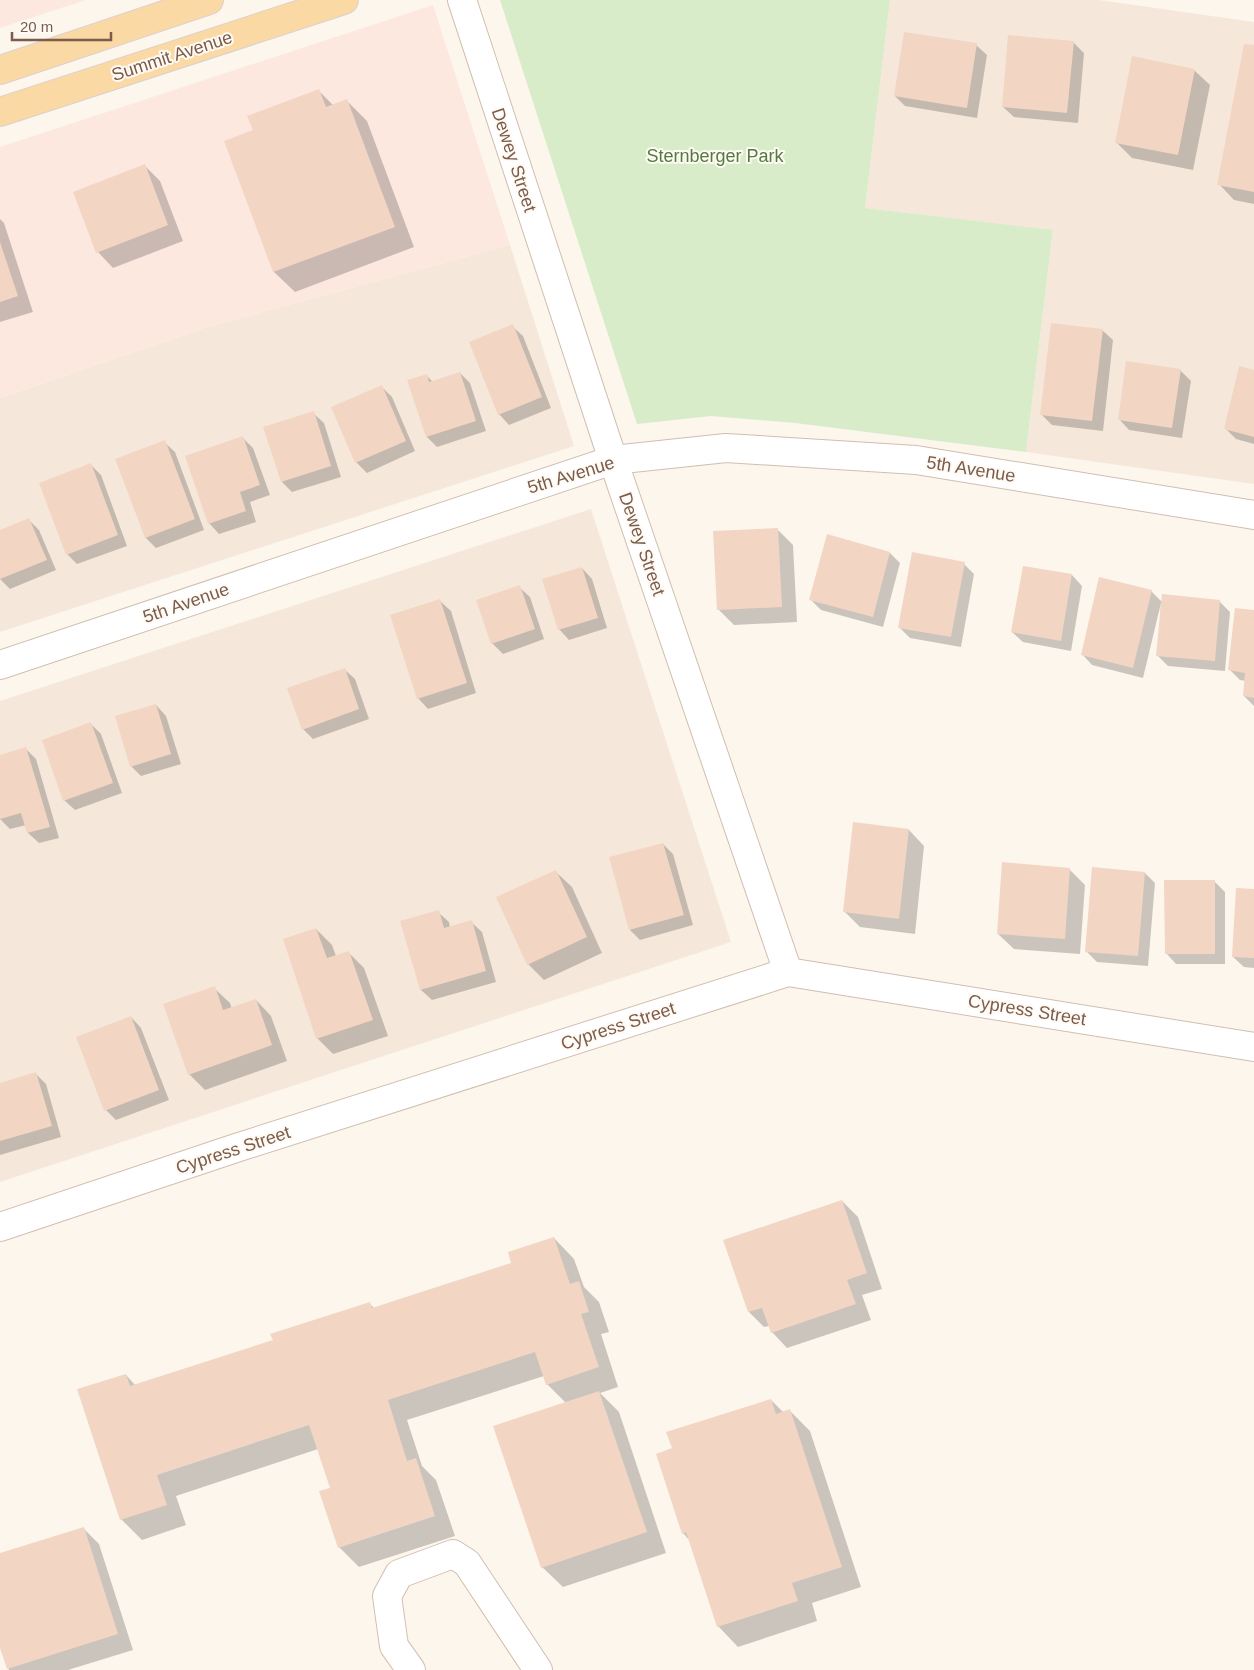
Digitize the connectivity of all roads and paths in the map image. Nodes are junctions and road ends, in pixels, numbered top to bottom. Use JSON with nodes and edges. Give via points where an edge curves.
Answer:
{"nodes":[{"id":1,"x":209,"y":0,"type":"edge"},
{"id":2,"x":344,"y":0,"type":"edge"},
{"id":3,"x":462,"y":0,"type":"edge"},
{"id":4,"x":0,"y":70,"type":"edge"},
{"id":5,"x":0,"y":112,"type":"edge"},
{"id":6,"x":613,"y":460,"type":"junction"},
{"id":7,"x":1254,"y":515,"type":"edge"},
{"id":8,"x":0,"y":665,"type":"edge"},
{"id":9,"x":788,"y":972,"type":"junction"},
{"id":10,"x":1254,"y":1047,"type":"edge"},
{"id":11,"x":0,"y":1227,"type":"edge"},
{"id":12,"x":411,"y":1670,"type":"edge"},
{"id":13,"x":538,"y":1670,"type":"edge"}],
"edges":[{"from":1,"to":4,"type":"main road"},
{"from":2,"to":5,"type":"main road","name":"Summit Avenue"},
{"from":3,"to":6,"type":"street","name":"Dewey Street"},
{"from":6,"to":7,"type":"street","name":"5th Avenue","via":[[726,448],[916,460]]},
{"from":6,"to":8,"type":"street","name":"5th Avenue"},
{"from":6,"to":9,"type":"street","name":"Dewey Street"},
{"from":9,"to":10,"type":"street","name":"Cypress Street"},
{"from":9,"to":11,"type":"street","name":"Cypress Street","via":[[236,1148]]},
{"from":12,"to":13,"type":"street","via":[[394,1646],[387,1596],[399,1574],[453,1554],[467,1564]]}]}
